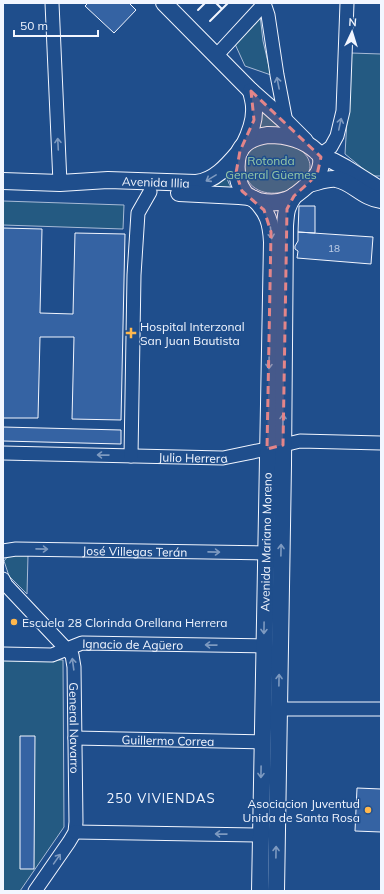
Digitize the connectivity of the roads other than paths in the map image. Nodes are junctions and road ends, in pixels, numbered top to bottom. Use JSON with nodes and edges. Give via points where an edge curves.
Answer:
{"nodes":[{"id":1,"x":52,"y":3,"type":"edge"},
{"id":2,"x":164,"y":3,"type":"edge"},
{"id":3,"x":347,"y":3,"type":"edge"},
{"id":4,"x":264,"y":4,"type":"edge"},
{"id":5,"x":216,"y":56,"type":"junction"},
{"id":6,"x":251,"y":91,"type":"junction"},
{"id":7,"x":286,"y":122,"type":"junction"},
{"id":8,"x":242,"y":148,"type":"junction"},
{"id":9,"x":317,"y":152,"type":"junction"},
{"id":10,"x":3,"y":181,"type":"edge"},
{"id":11,"x":60,"y":183,"type":"junction"},
{"id":12,"x":309,"y":184,"type":"junction"},
{"id":13,"x":377,"y":185,"type":"edge"},
{"id":14,"x":150,"y":192,"type":"junction"},
{"id":15,"x":294,"y":196,"type":"junction"},
{"id":16,"x":252,"y":198,"type":"junction"},
{"id":17,"x":381,"y":200,"type":"edge"},
{"id":18,"x":381,"y":443,"type":"edge"},
{"id":19,"x":275,"y":447,"type":"junction"},
{"id":20,"x":3,"y":453,"type":"edge"},
{"id":21,"x":132,"y":456,"type":"junction"},
{"id":22,"x":3,"y":551,"type":"edge"},
{"id":23,"x":266,"y":553,"type":"junction"},
{"id":24,"x":3,"y":578,"type":"edge"},
{"id":25,"x":264,"y":646,"type":"junction"},
{"id":26,"x":66,"y":649,"type":"junction"},
{"id":27,"x":3,"y":654,"type":"edge"},
{"id":28,"x":278,"y":709,"type":"junction"},
{"id":29,"x":381,"y":709,"type":"edge"},
{"id":30,"x":75,"y":738,"type":"junction"},
{"id":31,"x":262,"y":742,"type":"junction"},
{"id":32,"x":75,"y":832,"type":"junction"},
{"id":33,"x":260,"y":835,"type":"junction"},
{"id":34,"x":35,"y":891,"type":"edge"},
{"id":35,"x":260,"y":891,"type":"edge"},
{"id":36,"x":276,"y":891,"type":"edge"}],
"edges":[{"from":11,"to":1,"type":"street","one_way":true},
{"from":2,"to":5,"type":"main road"},
{"from":9,"to":3,"type":"street","one_way":true,"via":[[331,147],[338,136],[342,111]]},
{"from":4,"to":5,"type":"street"},
{"from":7,"to":4,"type":"street","one_way":true},
{"from":5,"to":6,"type":"main road"},
{"from":6,"to":7,"type":"main road"},
{"from":6,"to":8,"type":"main road","via":[[254,120]]},
{"from":7,"to":9,"type":"main road"},
{"from":8,"to":9,"type":"main road","via":[[261,136],[278,135],[288,136]]},
{"from":8,"to":11,"type":"main road","name":"Avenida Illia","one_way":true,"via":[[228,166],[202,182],[108,180]]},
{"from":8,"to":16,"type":"main road","via":[[236,163],[236,173],[242,191]]},
{"from":9,"to":12,"type":"main road","via":[[321,161],[320,168]]},
{"from":9,"to":13,"type":"main road"},
{"from":10,"to":11,"type":"main road","name":"Avenida Illia"},
{"from":11,"to":14,"type":"main road","name":"Avenida Illia","via":[[101,190]]},
{"from":12,"to":15,"type":"main road"},
{"from":12,"to":17,"type":"main road","via":[[337,179],[371,199]]},
{"from":14,"to":16,"type":"main road","name":"Avenida Illia"},
{"from":14,"to":21,"type":"street","via":[[138,213],[134,275]]},
{"from":15,"to":16,"type":"main road","via":[[278,202]]},
{"from":19,"to":15,"type":"main road","name":"Avenida Mariano Moreno","one_way":true,"via":[[286,221],[287,209]]},
{"from":16,"to":19,"type":"main road","name":"Avenida Mariano Moreno","one_way":true,"via":[[264,210],[271,232]]},
{"from":18,"to":19,"type":"street","name":"Julio Herrera","via":[[300,441]]},
{"from":19,"to":21,"type":"street","name":"Julio Herrera","via":[[223,458]]},
{"from":19,"to":23,"type":"main road","name":"Avenida Mariano Moreno"},
{"from":28,"to":19,"type":"main road","name":"Avenida Mariano Moreno","one_way":true},
{"from":21,"to":20,"type":"street","name":"Julio Herrera","one_way":true},
{"from":22,"to":23,"type":"street","name":"José Villegas Terán","one_way":true,"via":[[16,549]]},
{"from":23,"to":25,"type":"main road","name":"Avenida Mariano Moreno","one_way":true},
{"from":24,"to":26,"type":"street","name":"General Navarro","via":[[6,585]]},
{"from":25,"to":26,"type":"street","name":"Ignacio de Agüero","one_way":true,"via":[[82,643]]},
{"from":25,"to":31,"type":"main road","name":"Avenida Mariano Moreno"},
{"from":26,"to":27,"type":"street","name":"Ignacio de Agüero","via":[[52,655]]},
{"from":30,"to":26,"type":"street","name":"General Navarro","one_way":true,"via":[[74,667],[72,656]]},
{"from":28,"to":29,"type":"street"},
{"from":36,"to":28,"type":"main road","name":"Avenida Mariano Moreno","one_way":true},
{"from":30,"to":31,"type":"street","name":"Guillermo Correa"},
{"from":30,"to":32,"type":"street","name":"General Navarro"},
{"from":31,"to":33,"type":"main road","name":"Avenida Mariano Moreno","one_way":true},
{"from":33,"to":32,"type":"street","one_way":true},
{"from":34,"to":32,"type":"street","one_way":true},
{"from":33,"to":35,"type":"main road","name":"Avenida Mariano Moreno"}]}
